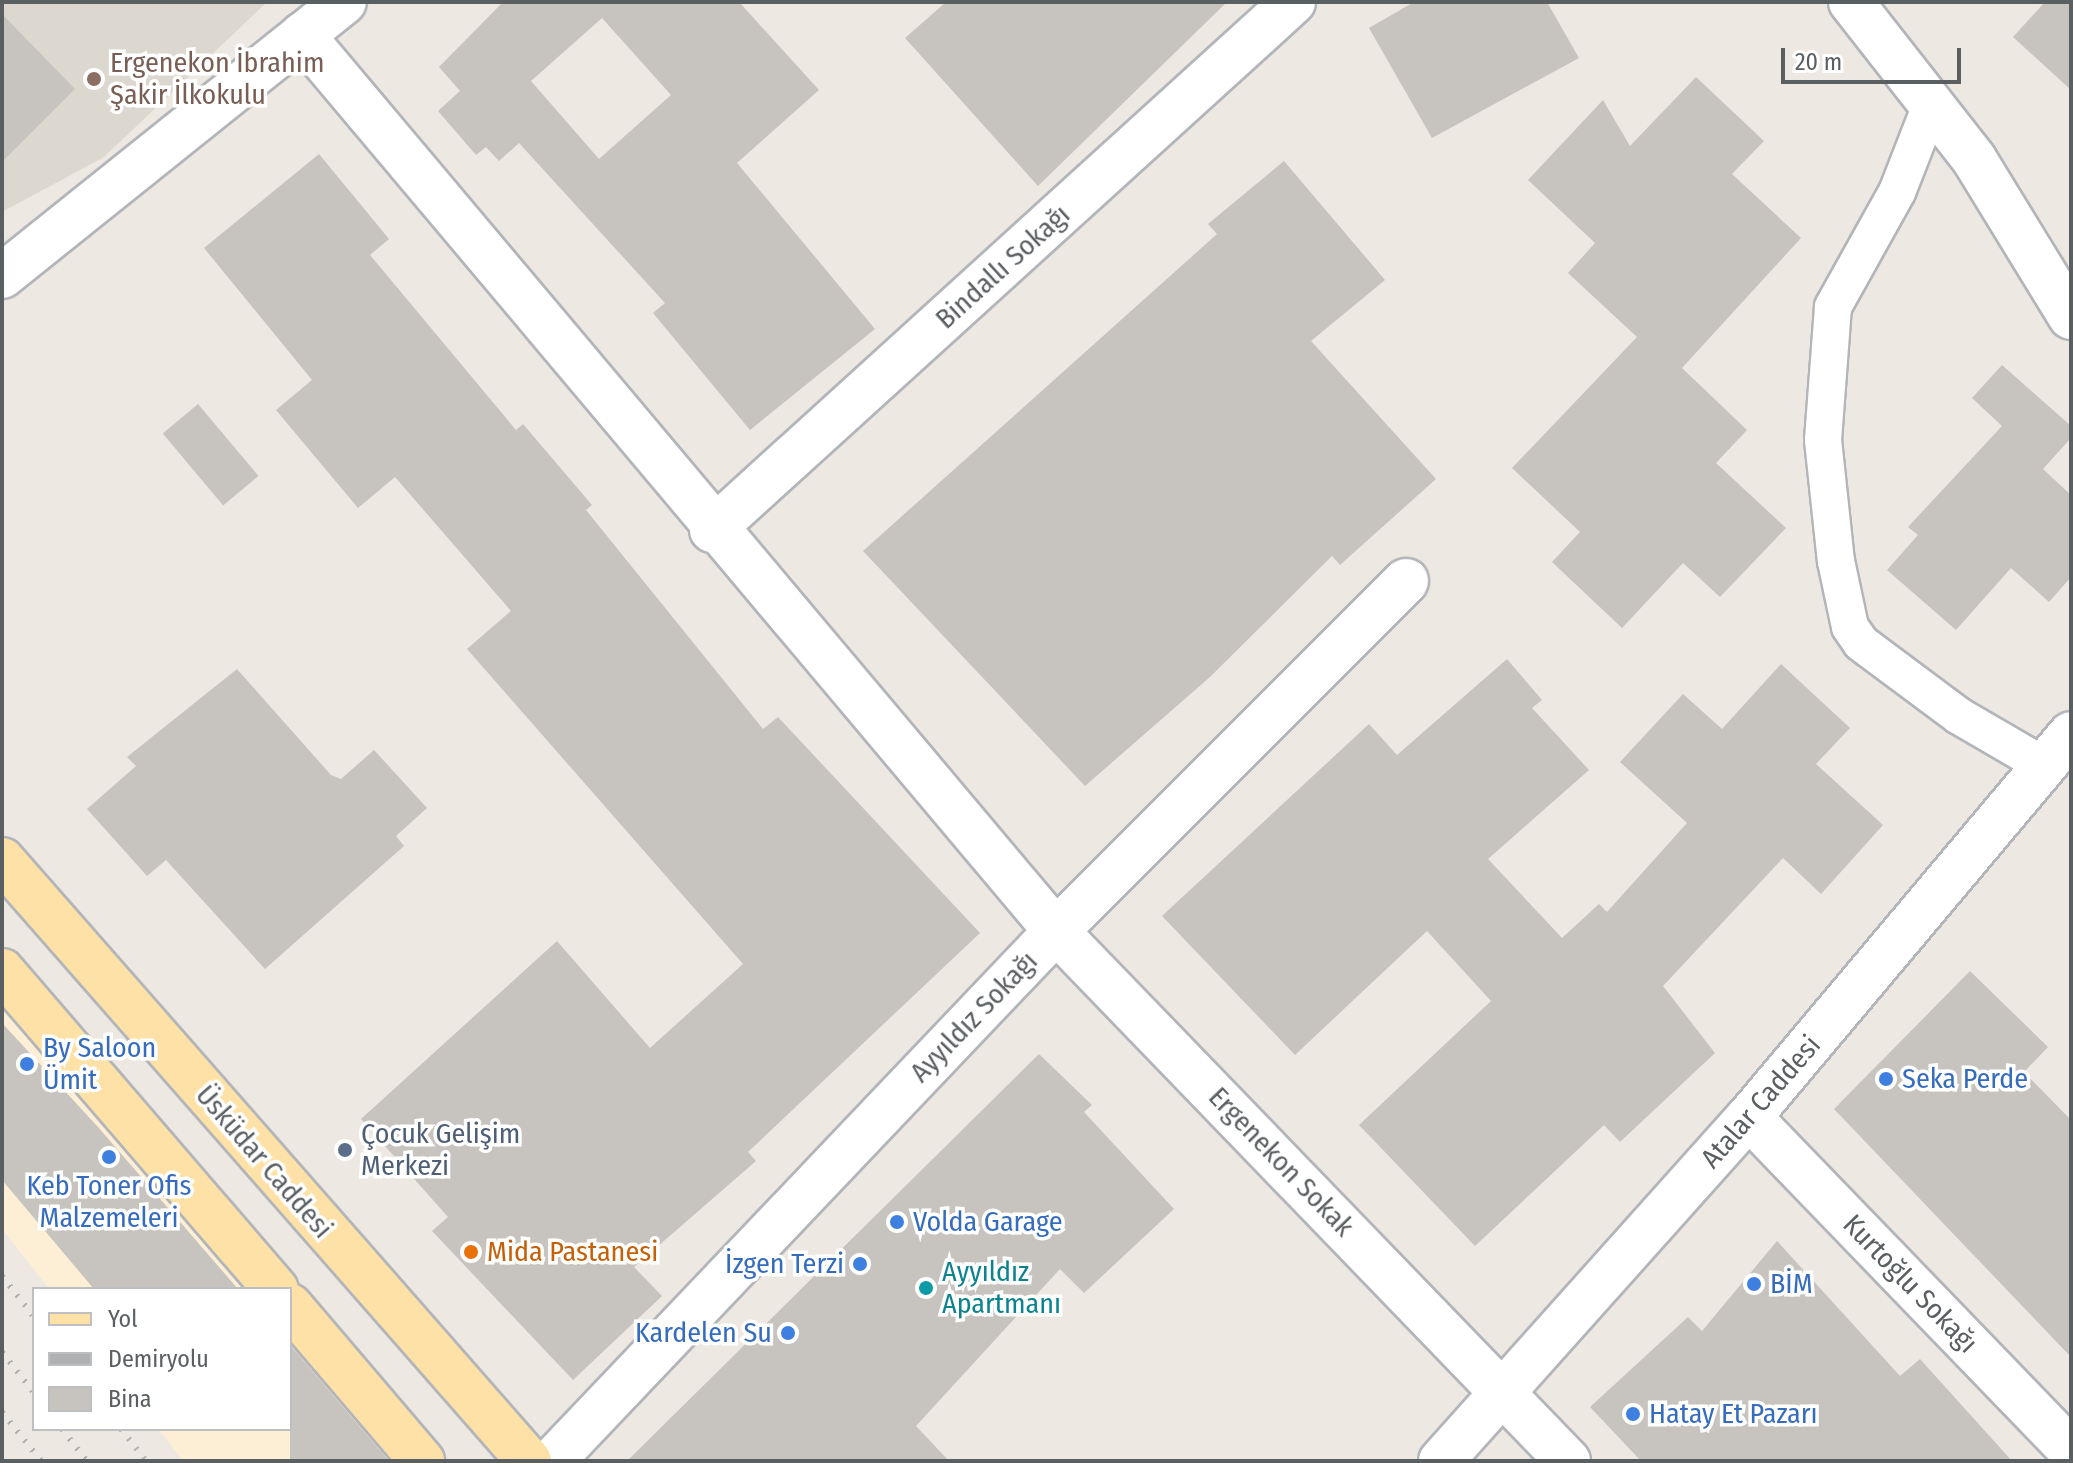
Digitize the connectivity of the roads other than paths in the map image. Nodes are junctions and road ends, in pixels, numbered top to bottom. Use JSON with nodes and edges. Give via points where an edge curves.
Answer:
{"nodes":[{"id":1,"x":344,"y":2,"type":"edge"},
{"id":2,"x":1293,"y":2,"type":"edge"},
{"id":3,"x":1851,"y":2,"type":"edge"},
{"id":4,"x":302,"y":35,"type":"junction"},
{"id":5,"x":1931,"y":105,"type":"junction"},
{"id":6,"x":2,"y":276,"type":"edge"},
{"id":7,"x":2071,"y":317,"type":"edge"},
{"id":8,"x":712,"y":530,"type":"junction"},
{"id":9,"x":1406,"y":581,"type":"dead end"},
{"id":10,"x":2062,"y":750,"type":"edge"},
{"id":11,"x":2,"y":860,"type":"edge"},
{"id":12,"x":1056,"y":931,"type":"junction"},
{"id":13,"x":2,"y":971,"type":"edge"},
{"id":14,"x":1749,"y":1117,"type":"junction"},
{"id":15,"x":274,"y":1287,"type":"edge"},
{"id":16,"x":292,"y":1308,"type":"edge"},
{"id":17,"x":1506,"y":1393,"type":"junction"},
{"id":18,"x":2071,"y":1451,"type":"edge"},
{"id":19,"x":422,"y":1461,"type":"edge"},
{"id":20,"x":529,"y":1461,"type":"edge"},
{"id":21,"x":552,"y":1461,"type":"edge"},
{"id":22,"x":1441,"y":1461,"type":"edge"},
{"id":23,"x":1568,"y":1461,"type":"edge"}],
"edges":[{"from":1,"to":4,"type":"street"},
{"from":2,"to":8,"type":"street","name":"Bindallı Sokağı"},
{"from":3,"to":5,"type":"street"},
{"from":4,"to":6,"type":"street"},
{"from":4,"to":8,"type":"street","name":"Ergenekon Sokak"},
{"from":5,"to":7,"type":"street","via":[[1974,159]]},
{"from":5,"to":10,"type":"lane","via":[[1897,192],[1833,307],[1823,440],[1836,561],[1850,627],[1861,643],[1959,716]]},
{"from":8,"to":12,"type":"street","name":"Ergenekon Sokak"},
{"from":9,"to":12,"type":"street","name":"Ayyıldız Sokağı"},
{"from":10,"to":14,"type":"street","name":"Atalar Caddesi"},
{"from":11,"to":20,"type":"main road","name":"Üsküdar Caddesi"},
{"from":12,"to":17,"type":"street","name":"Ergenekon Sokak"},
{"from":12,"to":21,"type":"street","name":"Ayyıldız Sokağı"},
{"from":13,"to":15,"type":"main road"},
{"from":14,"to":17,"type":"street","name":"Atalar Caddesi"},
{"from":14,"to":18,"type":"street","name":"Kurtoğlu Sokağı"},
{"from":16,"to":19,"type":"main road"},
{"from":17,"to":22,"type":"street","name":"Atalar Caddesi"},
{"from":17,"to":23,"type":"street","name":"Ergenekon Sokak"}]}
